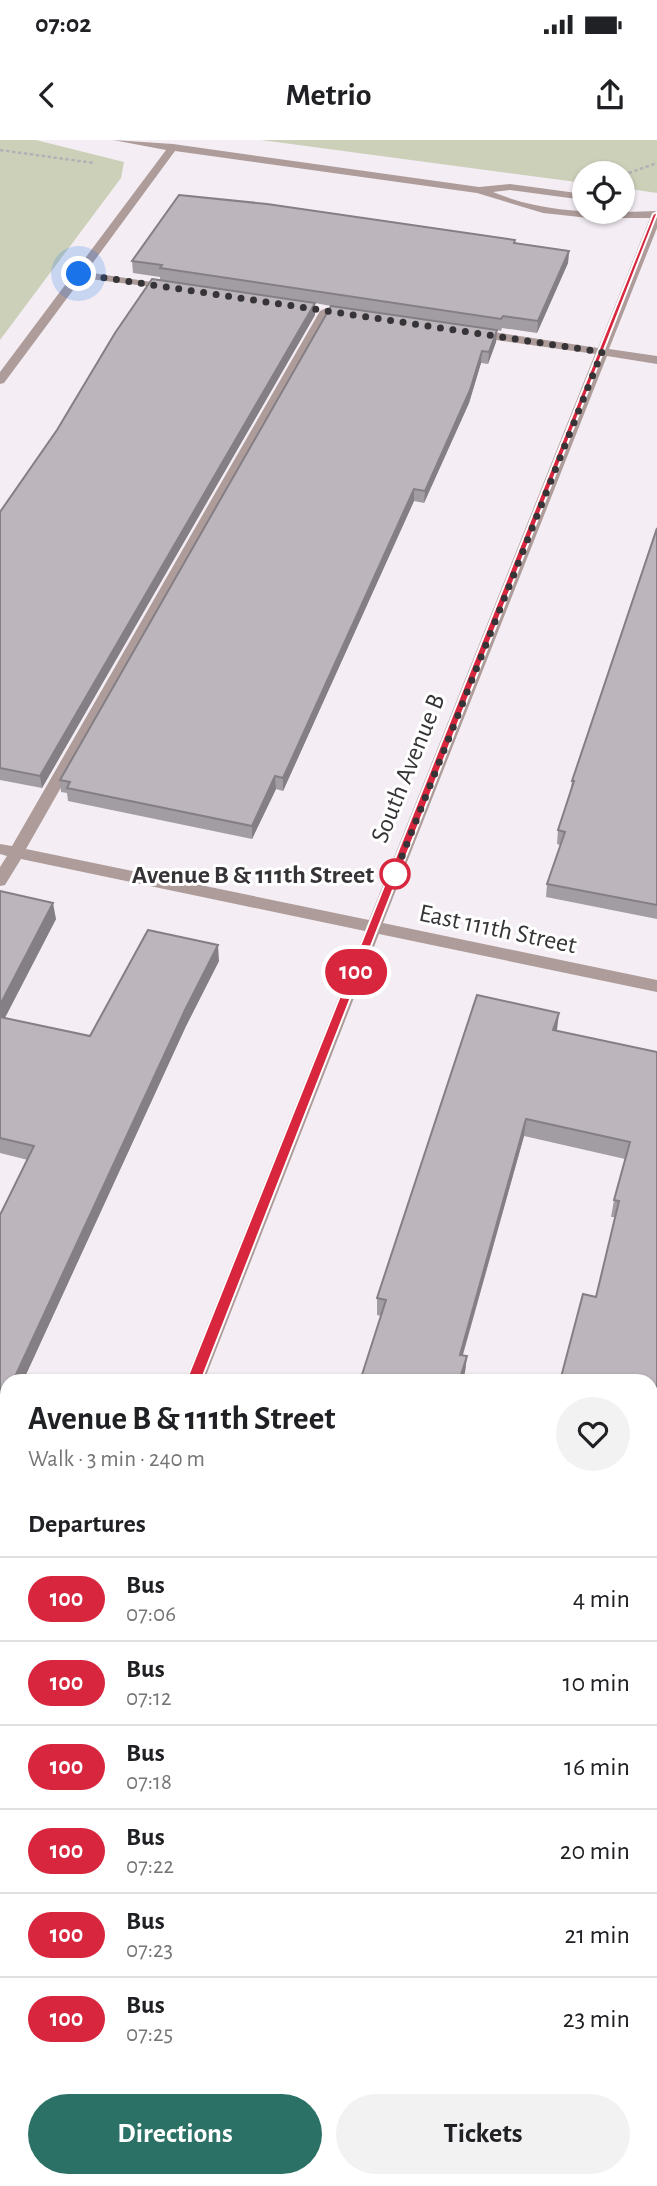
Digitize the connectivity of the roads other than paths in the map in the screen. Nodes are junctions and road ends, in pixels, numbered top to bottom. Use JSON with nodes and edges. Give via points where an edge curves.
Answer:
{"nodes":[{"id":1,"x":118,"y":140,"type":"edge"},
{"id":2,"x":173,"y":147,"type":"junction"},
{"id":3,"x":479,"y":190,"type":"junction"},
{"id":4,"x":572,"y":195,"type":"edge"},
{"id":5,"x":635,"y":208,"type":"edge"},
{"id":6,"x":657,"y":214,"type":"edge"},
{"id":7,"x":79,"y":274,"type":"junction"},
{"id":8,"x":190,"y":290,"type":"edge"},
{"id":9,"x":326,"y":311,"type":"edge"},
{"id":10,"x":458,"y":331,"type":"edge"},
{"id":11,"x":602,"y":352,"type":"junction"},
{"id":12,"x":657,"y":360,"type":"edge"},
{"id":13,"x":0,"y":380,"type":"edge"},
{"id":14,"x":8,"y":851,"type":"edge"},
{"id":15,"x":0,"y":881,"type":"edge"},
{"id":16,"x":374,"y":928,"type":"junction"},
{"id":17,"x":657,"y":986,"type":"edge"},
{"id":18,"x":197,"y":1374,"type":"edge"}],
"edges":[{"from":1,"to":2,"type":"street"},
{"from":2,"to":3,"type":"street"},
{"from":2,"to":7,"type":"street"},
{"from":3,"to":4,"type":"street","via":[[510,187]]},
{"from":3,"to":6,"type":"street","via":[[507,203],[605,217]]},
{"from":5,"to":6,"type":"street"},
{"from":6,"to":11,"type":"street","name":"South Avenue B"},
{"from":7,"to":8,"type":"street"},
{"from":7,"to":13,"type":"street"},
{"from":9,"to":14,"type":"street"},
{"from":10,"to":11,"type":"street"},
{"from":11,"to":12,"type":"street"},
{"from":11,"to":16,"type":"street","name":"South Avenue B"},
{"from":14,"to":15,"type":"street"},
{"from":14,"to":16,"type":"street","name":"East 111th Street"},
{"from":16,"to":17,"type":"street","name":"East 111th Street"},
{"from":16,"to":18,"type":"street","name":"South Avenue B"}]}
